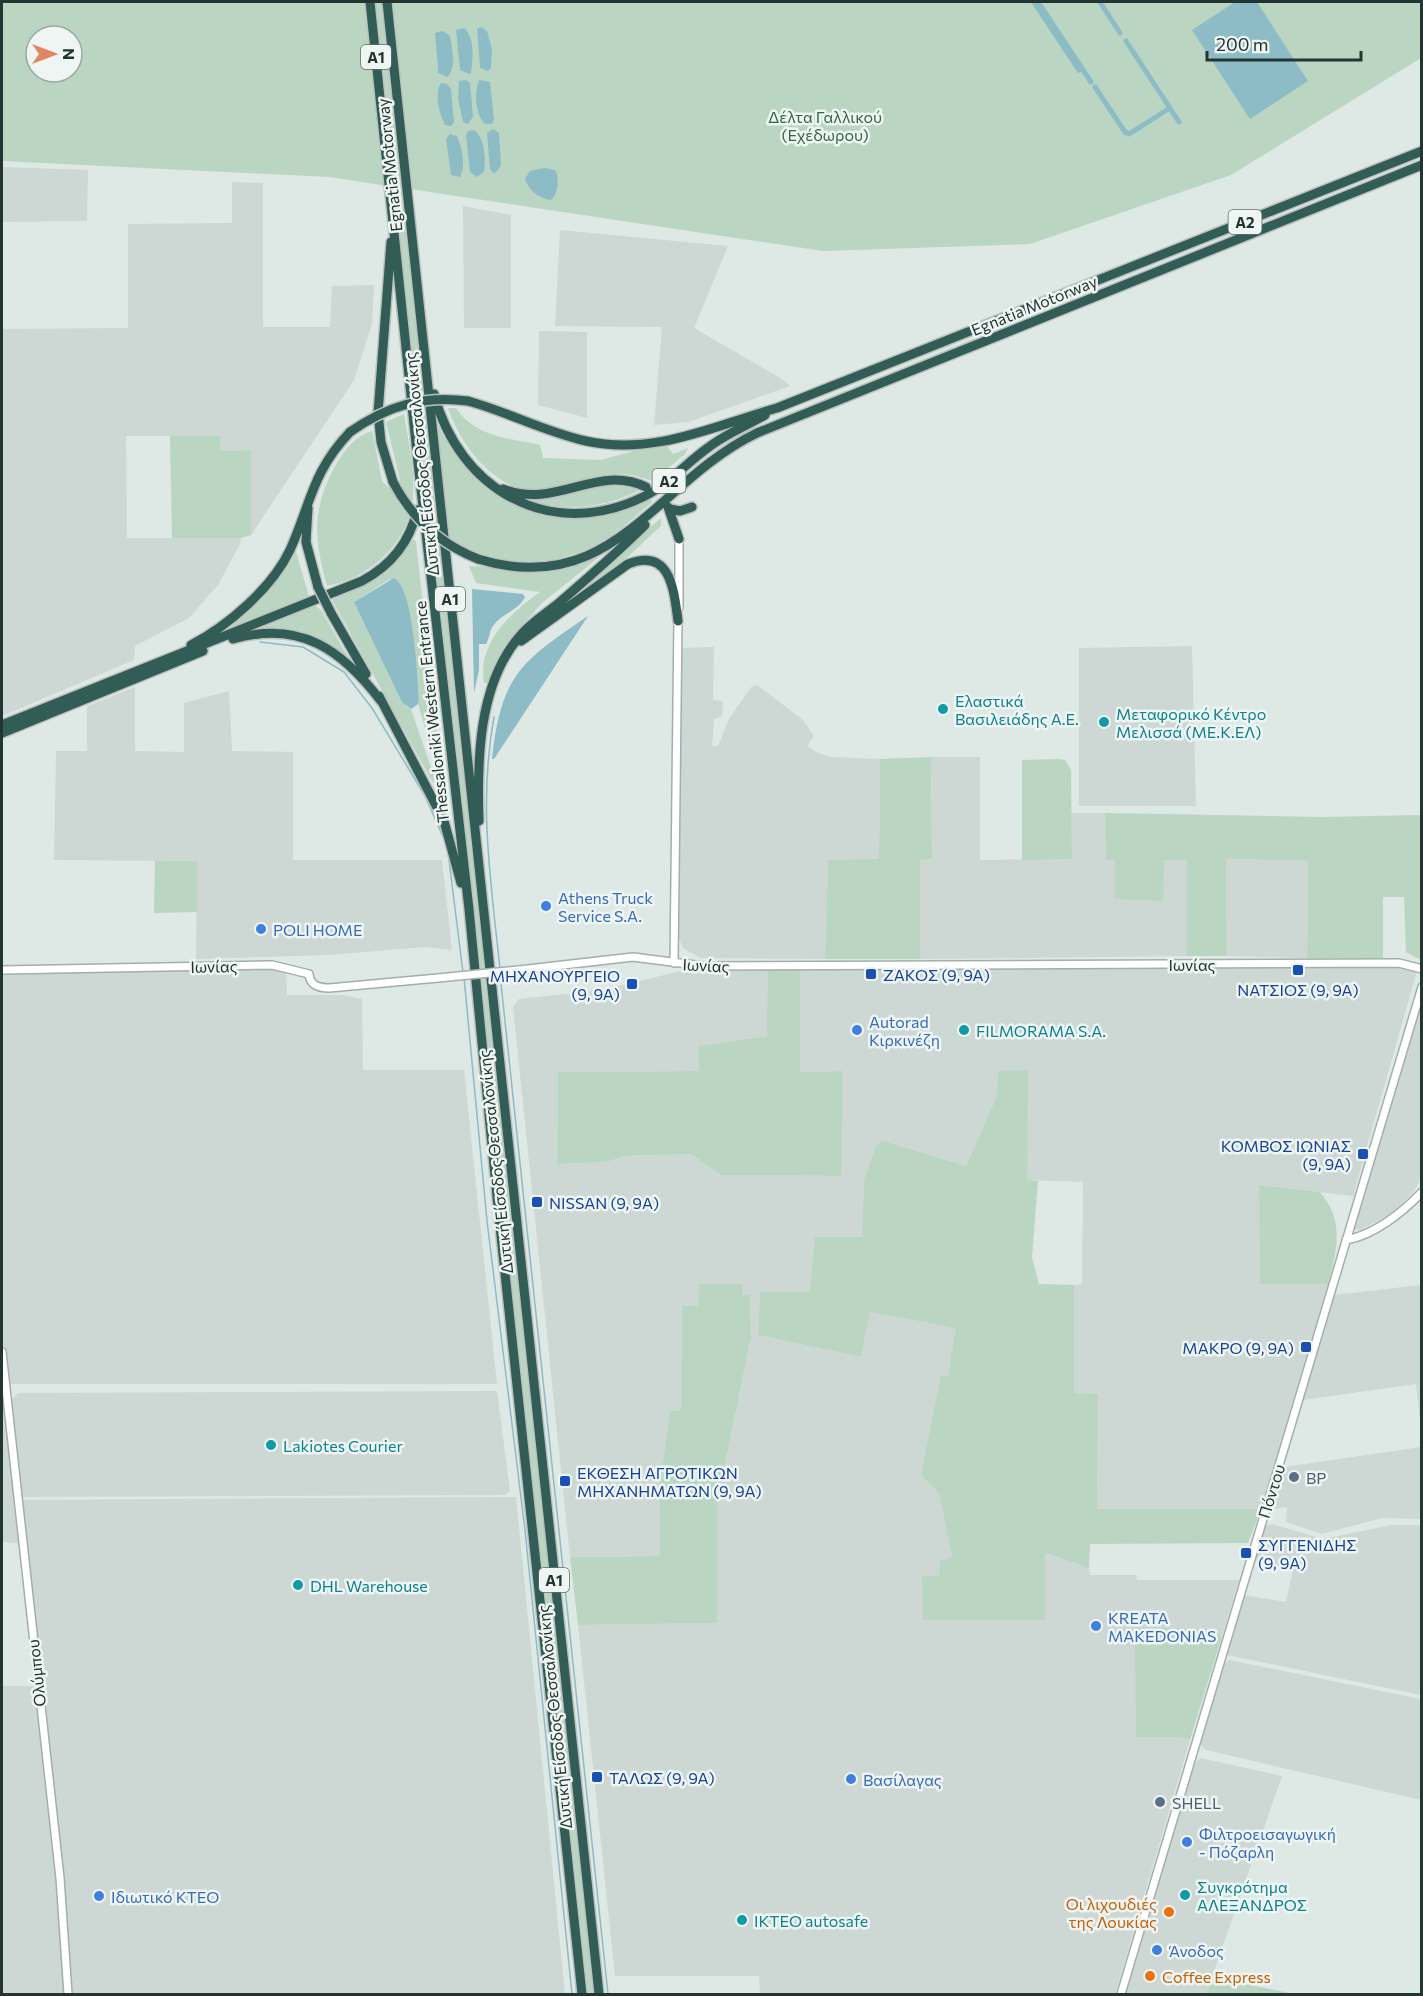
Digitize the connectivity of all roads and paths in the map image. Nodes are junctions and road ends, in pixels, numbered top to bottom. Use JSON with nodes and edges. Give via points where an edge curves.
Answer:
{"nodes":[{"id":1,"x":370,"y":2,"type":"edge"},
{"id":2,"x":387,"y":2,"type":"edge"},
{"id":3,"x":1422,"y":151,"type":"edge"},
{"id":4,"x":1422,"y":165,"type":"edge"},
{"id":5,"x":393,"y":225,"type":"junction"},
{"id":6,"x":421,"y":326,"type":"junction"},
{"id":7,"x":777,"y":408,"type":"junction"},
{"id":8,"x":418,"y":463,"type":"junction"},
{"id":9,"x":489,"y":483,"type":"junction"},
{"id":10,"x":646,"y":487,"type":"dead end"},
{"id":11,"x":311,"y":494,"type":"junction"},
{"id":12,"x":671,"y":497,"type":"junction"},
{"id":13,"x":692,"y":507,"type":"dead end"},
{"id":14,"x":679,"y":539,"type":"joint"},
{"id":15,"x":678,"y":621,"type":"junction"},
{"id":16,"x":510,"y":649,"type":"junction"},
{"id":17,"x":162,"y":660,"type":"junction"},
{"id":18,"x":381,"y":701,"type":"junction"},
{"id":19,"x":2,"y":725,"type":"edge"},
{"id":20,"x":2,"y":733,"type":"edge"},
{"id":21,"x":479,"y":872,"type":"junction"},
{"id":22,"x":469,"y":909,"type":"junction"},
{"id":23,"x":674,"y":963,"type":"junction"},
{"id":24,"x":1422,"y":969,"type":"edge"},
{"id":25,"x":2,"y":970,"type":"edge"},
{"id":26,"x":1422,"y":987,"type":"edge"},
{"id":27,"x":1422,"y":1192,"type":"edge"},
{"id":28,"x":1346,"y":1240,"type":"junction"},
{"id":29,"x":2,"y":1352,"type":"edge"},
{"id":30,"x":68,"y":1995,"type":"edge"},
{"id":31,"x":582,"y":1995,"type":"edge"},
{"id":32,"x":599,"y":1995,"type":"edge"},
{"id":33,"x":1121,"y":1995,"type":"edge"}],
"edges":[{"from":1,"to":5,"type":"highway","name":"Egnatia Motorway","number":"Α1"},
{"from":2,"to":6,"type":"highway","name":"Egnatia Motorway","number":"Α1"},
{"from":3,"to":7,"type":"highway","name":"Egnatia Motorway","number":"Α2"},
{"from":4,"to":12,"type":"highway","name":"Egnatia Motorway","number":"Α2","via":[[757,433],[716,457]]},
{"from":5,"to":8,"type":"highway","name":"Thessaloniki Western Entrance","number":"Α1"},
{"from":5,"to":12,"type":"highway","number":"Α2","bridge":true,"via":[[378,405],[381,442],[393,482],[429,530],[478,559],[518,568],[546,567],[572,562],[606,548]]},
{"from":6,"to":9,"type":"highway","number":"Α2","via":[[441,417],[458,449]]},
{"from":6,"to":21,"type":"highway","name":"Δυτική Είσοδος Θεσσαλονίκης","number":"Α1"},
{"from":7,"to":9,"type":"highway","number":"Α2","via":[[709,446],[658,489],[614,509],[591,513],[546,511],[512,500]]},
{"from":7,"to":11,"type":"highway","bridge":true,"via":[[677,441],[621,445],[567,436],[468,401],[439,398],[410,402],[374,416],[350,432],[325,462]]},
{"from":8,"to":17,"type":"highway","via":[[418,504],[413,526],[402,546],[380,569],[362,581]]},
{"from":8,"to":22,"type":"highway","name":"Thessaloniki Western Entrance","number":"Α1"},
{"from":9,"to":10,"type":"highway","via":[[531,496],[608,480]]},
{"from":11,"to":17,"type":"highway","via":[[290,550],[261,592],[197,642]]},
{"from":11,"to":18,"type":"highway","bridge":true,"via":[[306,542],[318,587]]},
{"from":12,"to":16,"type":"highway"},
{"from":13,"to":14,"type":"highway","via":[[680,511],[669,508]]},
{"from":14,"to":15,"type":"street"},
{"from":15,"to":16,"type":"highway","via":[[666,571],[652,561],[635,561]]},
{"from":15,"to":23,"type":"street"},
{"from":16,"to":21,"type":"highway","via":[[495,677],[486,711],[479,788]]},
{"from":17,"to":19,"type":"highway"},
{"from":18,"to":20,"type":"highway","via":[[359,672],[324,646],[300,636],[261,633],[222,643]]},
{"from":18,"to":22,"type":"highway","via":[[444,821]]},
{"from":21,"to":32,"type":"highway","name":"Δυτική Είσοδος Θεσσαλονίκης","number":"Α1"},
{"from":22,"to":31,"type":"highway","name":"Δυτική Είσοδος Θεσσαλονίκης","number":"Α1"},
{"from":23,"to":24,"type":"street","name":"Ιωνίας","via":[[1399,963]]},
{"from":23,"to":25,"type":"street","name":"Ιωνίας","bridge":true,"via":[[633,957],[329,988],[316,986],[309,974],[272,965]]},
{"from":26,"to":28,"type":"street","name":"Πόντου"},
{"from":27,"to":28,"type":"street","via":[[1391,1219]]},
{"from":28,"to":33,"type":"street","name":"Πόντου"},
{"from":29,"to":30,"type":"street","name":"Ολύμπου","via":[[60,1878]]}]}
